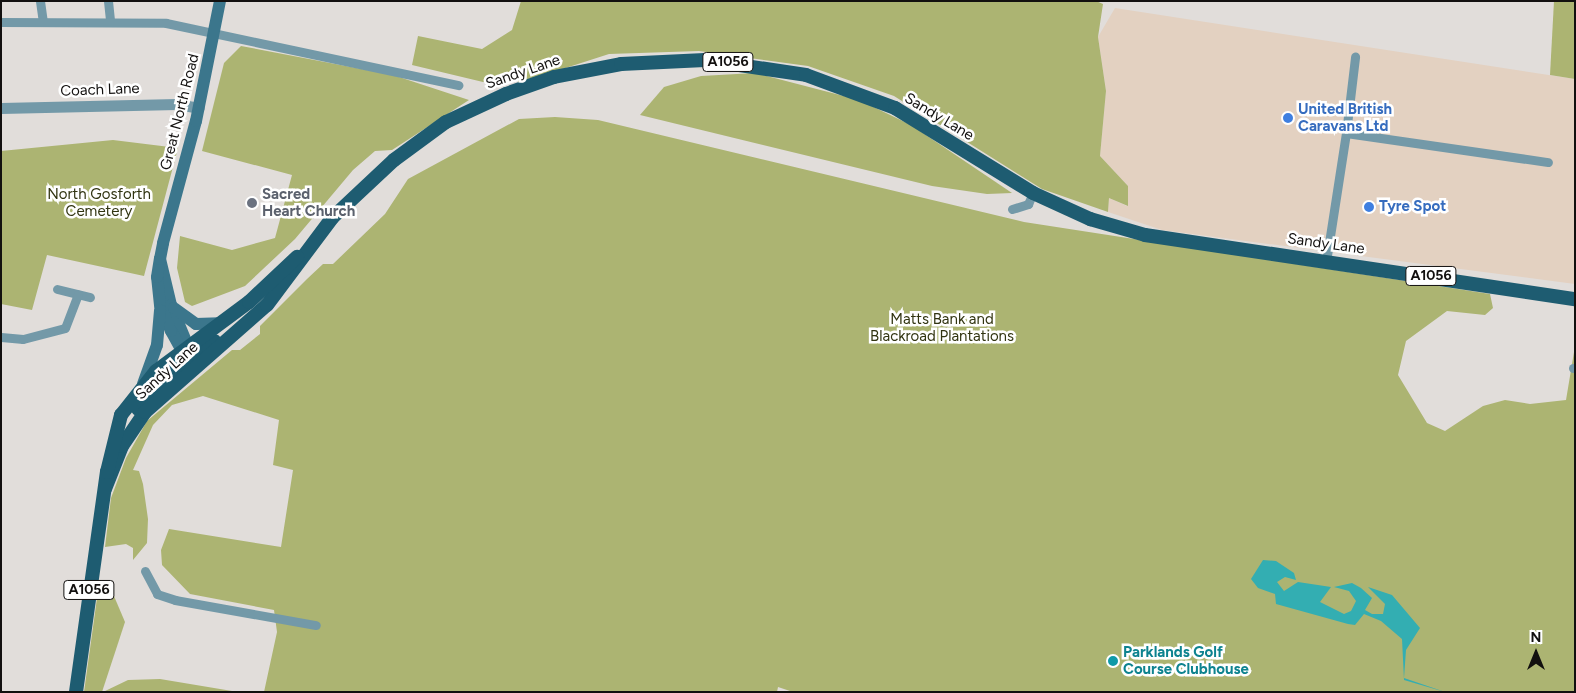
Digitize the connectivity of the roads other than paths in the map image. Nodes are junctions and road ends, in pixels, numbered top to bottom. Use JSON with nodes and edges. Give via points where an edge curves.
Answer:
{"nodes":[{"id":1,"x":40,"y":1,"type":"edge"},
{"id":2,"x":108,"y":1,"type":"edge"},
{"id":3,"x":220,"y":1,"type":"edge"},
{"id":4,"x":110,"y":20,"type":"junction"},
{"id":5,"x":1,"y":22,"type":"edge"},
{"id":6,"x":42,"y":22,"type":"junction"},
{"id":7,"x":216,"y":32,"type":"junction"},
{"id":8,"x":1355,"y":57,"type":"dead end"},
{"id":9,"x":458,"y":85,"type":"dead end"},
{"id":10,"x":1,"y":108,"type":"edge"},
{"id":11,"x":199,"y":108,"type":"junction"},
{"id":12,"x":1346,"y":133,"type":"junction"},
{"id":13,"x":1548,"y":162,"type":"dead end"},
{"id":14,"x":1033,"y":193,"type":"junction"},
{"id":15,"x":1012,"y":209,"type":"dead end"},
{"id":16,"x":323,"y":230,"type":"junction"},
{"id":17,"x":1326,"y":262,"type":"junction"},
{"id":18,"x":57,"y":289,"type":"dead end"},
{"id":19,"x":78,"y":294,"type":"junction"},
{"id":20,"x":90,"y":297,"type":"dead end"},
{"id":21,"x":1575,"y":299,"type":"edge"},
{"id":22,"x":165,"y":305,"type":"junction"},
{"id":23,"x":258,"y":313,"type":"junction"},
{"id":24,"x":219,"y":323,"type":"junction"},
{"id":25,"x":1,"y":337,"type":"edge"},
{"id":26,"x":188,"y":349,"type":"junction"},
{"id":27,"x":143,"y":384,"type":"junction"},
{"id":28,"x":122,"y":446,"type":"junction"},
{"id":29,"x":105,"y":489,"type":"junction"},
{"id":30,"x":145,"y":571,"type":"dead end"},
{"id":31,"x":316,"y":626,"type":"dead end"},
{"id":32,"x":76,"y":692,"type":"edge"}],
"edges":[{"from":1,"to":6,"type":"street"},
{"from":2,"to":4,"type":"street"},
{"from":3,"to":7,"type":"main road","name":"Great North Road"},
{"from":4,"to":6,"type":"street"},
{"from":4,"to":7,"type":"street"},
{"from":5,"to":6,"type":"street"},
{"from":7,"to":9,"type":"street"},
{"from":7,"to":11,"type":"main road","name":"Great North Road"},
{"from":8,"to":12,"type":"street"},
{"from":10,"to":11,"type":"street","name":"Coach Lane","via":[[177,104]]},
{"from":11,"to":22,"type":"main road","name":"Great North Road","via":[[160,259]]},
{"from":12,"to":13,"type":"street"},
{"from":12,"to":17,"type":"street"},
{"from":14,"to":15,"type":"street","via":[[1028,204]]},
{"from":14,"to":16,"type":"main road","name":"Sandy Lane","number":"A1056","via":[[864,94],[775,68],[705,60],[653,60],[554,77],[474,107],[394,160],[351,198]]},
{"from":14,"to":17,"type":"main road","name":"Sandy Lane","number":"A1056","via":[[1090,219],[1145,234]]},
{"from":16,"to":23,"type":"main road","name":"Sandy Lane","number":"A1056","via":[[288,281]]},
{"from":16,"to":24,"type":"main road","name":"Sandy Lane","number":"A1056","via":[[263,290]]},
{"from":17,"to":21,"type":"main road","name":"Sandy Lane","number":"A1056"},
{"from":18,"to":19,"type":"street"},
{"from":19,"to":20,"type":"street"},
{"from":19,"to":25,"type":"street","via":[[65,328],[23,339]]},
{"from":22,"to":24,"type":"main road","via":[[196,324]]},
{"from":22,"to":26,"type":"main road"},
{"from":22,"to":27,"type":"main road","name":"Great North Road","via":[[157,345]]},
{"from":23,"to":26,"type":"main road"},
{"from":23,"to":28,"type":"main road","name":"Sandy Lane","number":"A1056","via":[[154,402]]},
{"from":24,"to":26,"type":"main road","name":"Sandy Lane","number":"A1056"},
{"from":26,"to":27,"type":"main road","name":"Sandy Lane","number":"A1056"},
{"from":26,"to":28,"type":"main road","via":[[143,401]]},
{"from":27,"to":29,"type":"main road","name":"Sandy Lane","number":"A1056","via":[[119,421]]},
{"from":28,"to":29,"type":"main road","name":"Sandy Lane","number":"A1056"},
{"from":29,"to":32,"type":"main road","number":"A1056"},
{"from":30,"to":31,"type":"street","via":[[157,594],[175,600]]}]}
